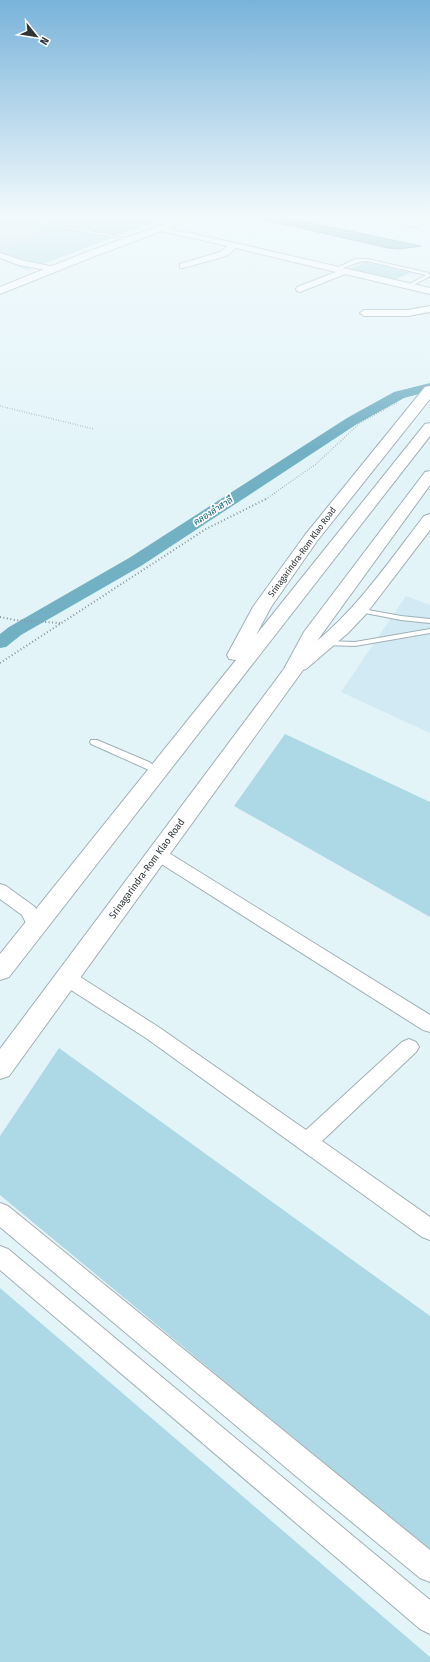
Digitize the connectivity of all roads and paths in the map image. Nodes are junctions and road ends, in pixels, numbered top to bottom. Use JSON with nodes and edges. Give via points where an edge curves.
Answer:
{"nodes":[{"id":1,"x":430,"y":309,"type":"edge"},
{"id":2,"x":364,"y":312,"type":"dead end"},
{"id":3,"x":430,"y":390,"type":"edge"},
{"id":4,"x":0,"y":406,"type":"edge"},
{"id":5,"x":412,"y":412,"type":"junction"},
{"id":6,"x":430,"y":427,"type":"edge"},
{"id":7,"x":94,"y":429,"type":"dead end"},
{"id":8,"x":430,"y":475,"type":"edge"},
{"id":9,"x":430,"y":519,"type":"edge"},
{"id":10,"x":360,"y":610,"type":"junction"},
{"id":11,"x":0,"y":617,"type":"edge"},
{"id":12,"x":430,"y":621,"type":"edge"},
{"id":13,"x":61,"y":623,"type":"junction"},
{"id":14,"x":430,"y":631,"type":"edge"},
{"id":15,"x":325,"y":643,"type":"junction"},
{"id":16,"x":0,"y":663,"type":"edge"},
{"id":17,"x":293,"y":670,"type":"junction"},
{"id":18,"x":208,"y":708,"type":"junction"},
{"id":19,"x":94,"y":742,"type":"dead end"},
{"id":20,"x":158,"y":771,"type":"junction"},
{"id":21,"x":158,"y":854,"type":"junction"},
{"id":22,"x":0,"y":890,"type":"edge"},
{"id":23,"x":36,"y":924,"type":"junction"},
{"id":24,"x":0,"y":971,"type":"edge"},
{"id":25,"x":67,"y":978,"type":"junction"},
{"id":26,"x":430,"y":1025,"type":"edge"},
{"id":27,"x":409,"y":1047,"type":"dead end"},
{"id":28,"x":0,"y":1069,"type":"edge"},
{"id":29,"x":307,"y":1142,"type":"junction"},
{"id":30,"x":0,"y":1213,"type":"edge"},
{"id":31,"x":430,"y":1230,"type":"edge"},
{"id":32,"x":0,"y":1256,"type":"edge"},
{"id":33,"x":430,"y":1568,"type":"edge"},
{"id":34,"x":430,"y":1619,"type":"edge"}],
"edges":[{"from":1,"to":2,"type":"street","via":[[408,313]]},
{"from":3,"to":5,"type":"main road","name":"Srinagarindra-Rom Klao Road"},
{"from":4,"to":7,"type":"path"},
{"from":5,"to":13,"type":"path","via":[[404,410],[411,401],[403,399],[360,423],[316,464],[270,497],[206,529]]},
{"from":5,"to":18,"type":"main road","name":"Srinagarindra-Rom Klao Road","via":[[311,538],[262,607]]},
{"from":6,"to":18,"type":"main road","name":"Srinagarindra-Rom Klao Road"},
{"from":8,"to":17,"type":"main road","name":"Srinagarindra-Rom Klao Road","via":[[310,636]]},
{"from":9,"to":10,"type":"main road","name":"Srinagarindra-Rom Klao Road"},
{"from":10,"to":12,"type":"lane"},
{"from":10,"to":15,"type":"main road","name":"Srinagarindra-Rom Klao Road"},
{"from":11,"to":13,"type":"path"},
{"from":13,"to":16,"type":"path"},
{"from":14,"to":15,"type":"lane","via":[[355,644]]},
{"from":15,"to":17,"type":"main road","name":"Srinagarindra-Rom Klao Road"},
{"from":17,"to":21,"type":"main road","name":"Srinagarindra-Rom Klao Road"},
{"from":18,"to":20,"type":"main road","name":"Srinagarindra-Rom Klao Road"},
{"from":19,"to":20,"type":"lane"},
{"from":20,"to":23,"type":"main road","name":"Srinagarindra-Rom Klao Road"},
{"from":21,"to":25,"type":"main road","name":"Srinagarindra-Rom Klao Road"},
{"from":21,"to":26,"type":"street"},
{"from":22,"to":23,"type":"street","via":[[29,911]]},
{"from":23,"to":24,"type":"main road","name":"Srinagarindra-Rom Klao Road"},
{"from":25,"to":28,"type":"main road","name":"Srinagarindra-Rom Klao Road"},
{"from":25,"to":29,"type":"street","via":[[153,1032]]},
{"from":27,"to":29,"type":"street"},
{"from":29,"to":31,"type":"street"},
{"from":30,"to":33,"type":"street"},
{"from":32,"to":34,"type":"street"}]}
